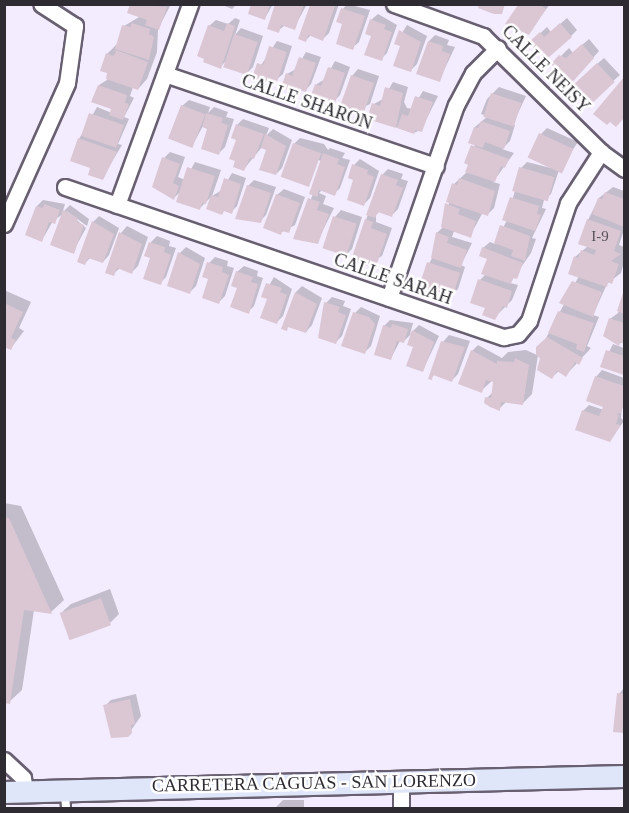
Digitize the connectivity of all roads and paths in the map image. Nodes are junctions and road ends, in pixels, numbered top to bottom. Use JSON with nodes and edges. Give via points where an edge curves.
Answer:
{"nodes":[{"id":1,"x":41,"y":4,"type":"edge"},
{"id":2,"x":190,"y":4,"type":"edge"},
{"id":3,"x":394,"y":4,"type":"edge"},
{"id":4,"x":498,"y":48,"type":"junction"},
{"id":5,"x":165,"y":74,"type":"junction"},
{"id":6,"x":601,"y":152,"type":"junction"},
{"id":7,"x":436,"y":166,"type":"junction"},
{"id":8,"x":624,"y":169,"type":"edge"},
{"id":9,"x":65,"y":187,"type":"dead end"},
{"id":10,"x":117,"y":205,"type":"junction"},
{"id":11,"x":4,"y":224,"type":"edge"},
{"id":12,"x":389,"y":298,"type":"junction"},
{"id":13,"x":4,"y":760,"type":"edge"},
{"id":14,"x":624,"y":776,"type":"edge"},
{"id":15,"x":401,"y":782,"type":"junction"},
{"id":16,"x":15,"y":791,"type":"edge"},
{"id":17,"x":65,"y":798,"type":"edge"},
{"id":18,"x":401,"y":808,"type":"edge"}],
"edges":[{"from":1,"to":11,"type":"street","via":[[75,26],[67,83]]},
{"from":2,"to":5,"type":"street"},
{"from":3,"to":4,"type":"street","name":"CALLE NEISY","via":[[483,36]]},
{"from":4,"to":6,"type":"street","name":"CALLE NEISY"},
{"from":4,"to":7,"type":"street","via":[[473,73],[456,105]]},
{"from":5,"to":7,"type":"street","name":"CALLE SHARON"},
{"from":5,"to":10,"type":"street"},
{"from":6,"to":8,"type":"street","name":"CALLE NEISY"},
{"from":6,"to":12,"type":"street","name":"CALLE SARAH","via":[[568,204],[529,321],[518,334],[504,337]]},
{"from":7,"to":12,"type":"street"},
{"from":9,"to":10,"type":"street","name":"CALLE SARAH"},
{"from":10,"to":12,"type":"street","name":"CALLE SARAH"},
{"from":13,"to":16,"type":"street","via":[[23,778]]},
{"from":14,"to":15,"type":"main road","name":"CARRETERA CAGUAS - SAN LORENZO"},
{"from":15,"to":17,"type":"main road","name":"CARRETERA CAGUAS - SAN LORENZO"},
{"from":15,"to":18,"type":"street"},
{"from":16,"to":17,"type":"main road","name":"CARRETERA CAGUAS - SAN LORENZO"}]}
